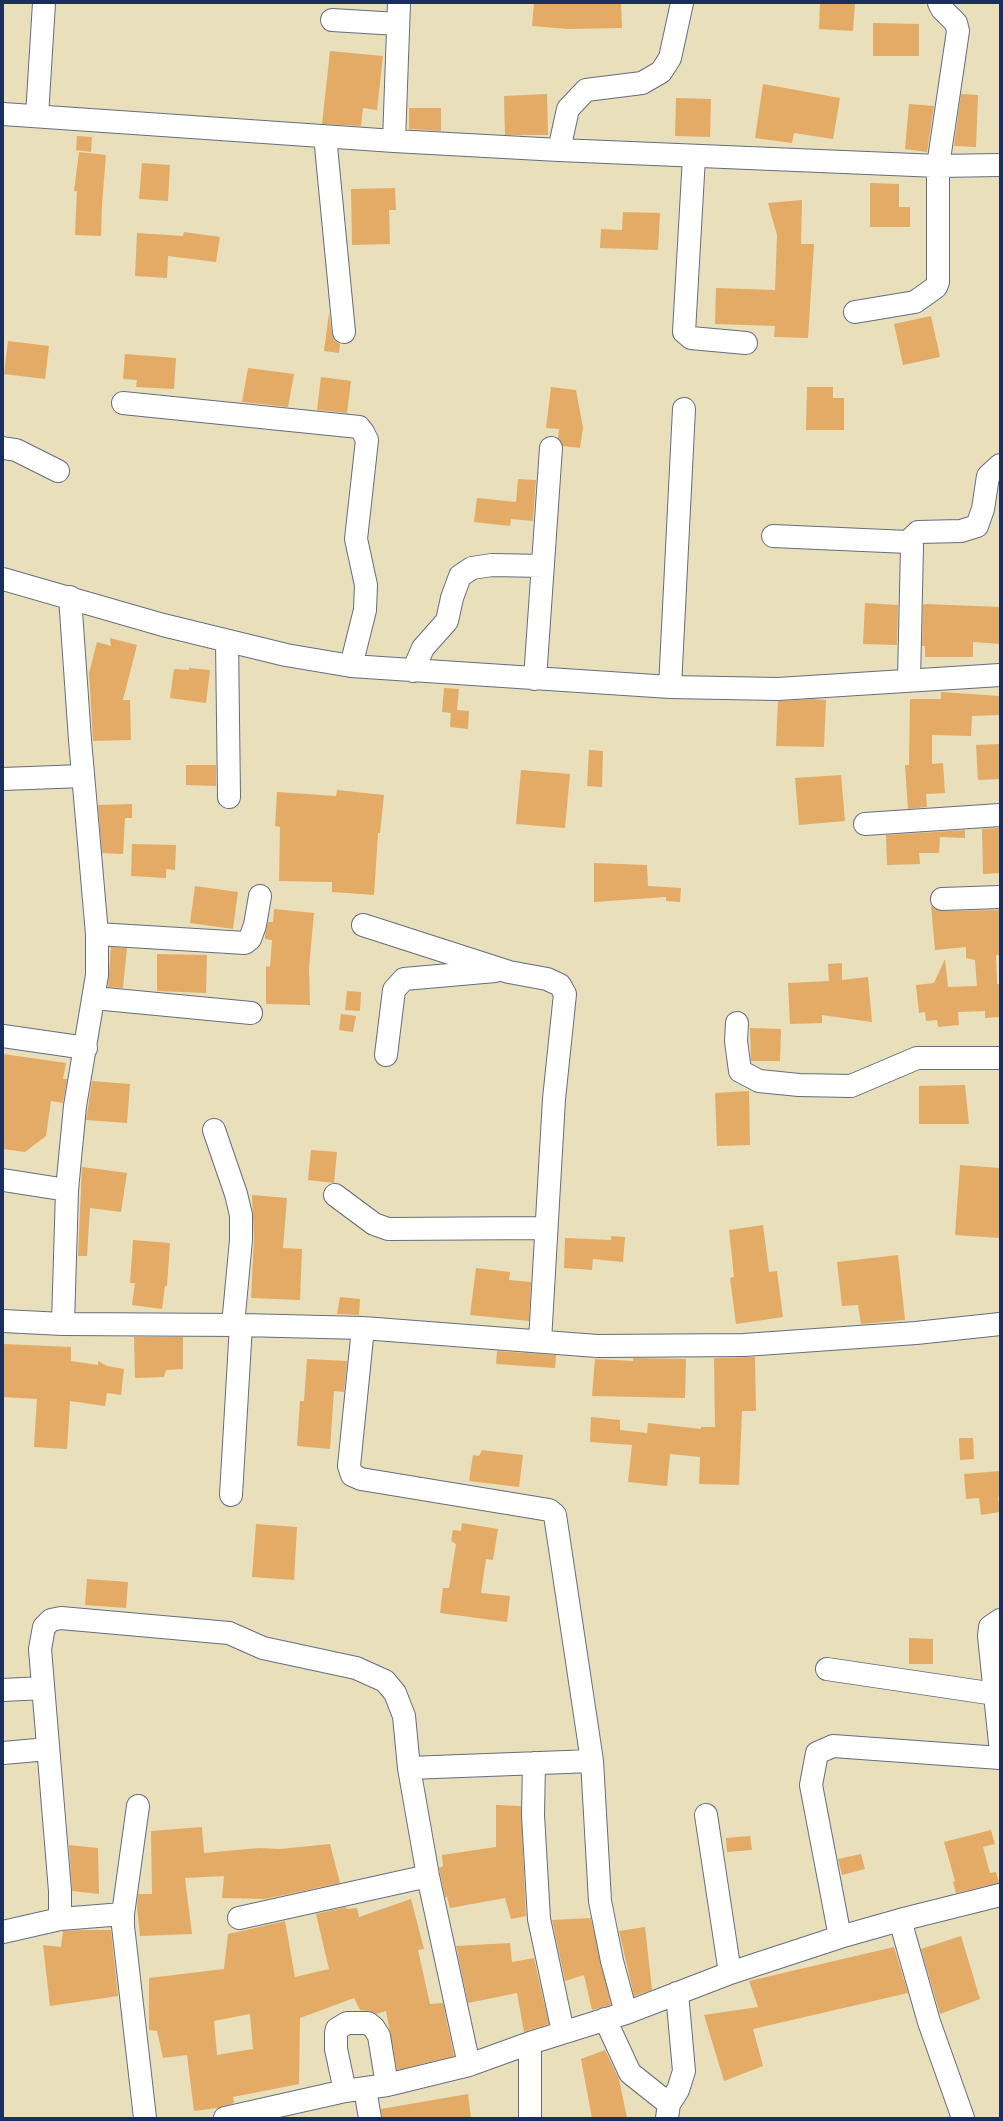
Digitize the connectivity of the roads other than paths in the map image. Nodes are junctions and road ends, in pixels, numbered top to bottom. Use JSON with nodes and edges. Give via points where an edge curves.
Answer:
{"nodes":[{"id":1,"x":44,"y":3,"type":"edge"},
{"id":2,"x":682,"y":3,"type":"edge"},
{"id":3,"x":939,"y":3,"type":"edge"},
{"id":4,"x":399,"y":13,"type":"edge"},
{"id":5,"x":332,"y":20,"type":"dead end"},
{"id":6,"x":3,"y":114,"type":"edge"},
{"id":7,"x":37,"y":116,"type":"junction"},
{"id":8,"x":324,"y":136,"type":"junction"},
{"id":9,"x":394,"y":141,"type":"junction"},
{"id":10,"x":559,"y":150,"type":"junction"},
{"id":11,"x":694,"y":157,"type":"junction"},
{"id":12,"x":1000,"y":165,"type":"edge"},
{"id":13,"x":938,"y":166,"type":"junction"},
{"id":14,"x":855,"y":312,"type":"dead end"},
{"id":15,"x":344,"y":332,"type":"dead end"},
{"id":16,"x":746,"y":343,"type":"dead end"},
{"id":17,"x":123,"y":403,"type":"dead end"},
{"id":18,"x":684,"y":409,"type":"dead end"},
{"id":19,"x":3,"y":448,"type":"edge"},
{"id":20,"x":551,"y":448,"type":"dead end"},
{"id":21,"x":1000,"y":465,"type":"edge"},
{"id":22,"x":58,"y":471,"type":"dead end"},
{"id":23,"x":773,"y":536,"type":"dead end"},
{"id":24,"x":908,"y":542,"type":"junction"},
{"id":25,"x":543,"y":566,"type":"junction"},
{"id":26,"x":3,"y":579,"type":"edge"},
{"id":27,"x":70,"y":597,"type":"junction"},
{"id":28,"x":227,"y":641,"type":"junction"},
{"id":29,"x":351,"y":666,"type":"junction"},
{"id":30,"x":413,"y":671,"type":"junction"},
{"id":31,"x":1000,"y":675,"type":"edge"},
{"id":32,"x":535,"y":679,"type":"junction"},
{"id":33,"x":909,"y":680,"type":"junction"},
{"id":34,"x":670,"y":687,"type":"junction"},
{"id":35,"x":83,"y":776,"type":"junction"},
{"id":36,"x":3,"y":779,"type":"edge"},
{"id":37,"x":229,"y":796,"type":"dead end"},
{"id":38,"x":1000,"y":815,"type":"edge"},
{"id":39,"x":865,"y":824,"type":"dead end"},
{"id":40,"x":260,"y":896,"type":"dead end"},
{"id":41,"x":1000,"y":897,"type":"edge"},
{"id":42,"x":942,"y":899,"type":"dead end"},
{"id":43,"x":363,"y":925,"type":"dead end"},
{"id":44,"x":97,"y":934,"type":"junction"},
{"id":45,"x":506,"y":970,"type":"junction"},
{"id":46,"x":94,"y":998,"type":"junction"},
{"id":47,"x":251,"y":1013,"type":"dead end"},
{"id":48,"x":738,"y":1022,"type":"dead end"},
{"id":49,"x":3,"y":1036,"type":"edge"},
{"id":50,"x":86,"y":1048,"type":"junction"},
{"id":51,"x":386,"y":1055,"type":"dead end"},
{"id":52,"x":1000,"y":1058,"type":"edge"},
{"id":53,"x":214,"y":1130,"type":"dead end"},
{"id":54,"x":3,"y":1180,"type":"edge"},
{"id":55,"x":67,"y":1190,"type":"junction"},
{"id":56,"x":335,"y":1195,"type":"dead end"},
{"id":57,"x":546,"y":1228,"type":"junction"},
{"id":58,"x":3,"y":1321,"type":"edge"},
{"id":59,"x":63,"y":1324,"type":"junction"},
{"id":60,"x":1000,"y":1324,"type":"edge"},
{"id":61,"x":237,"y":1325,"type":"junction"},
{"id":62,"x":363,"y":1328,"type":"junction"},
{"id":63,"x":540,"y":1341,"type":"junction"},
{"id":64,"x":231,"y":1495,"type":"dead end"},
{"id":65,"x":1000,"y":1620,"type":"edge"},
{"id":66,"x":827,"y":1669,"type":"dead end"},
{"id":67,"x":43,"y":1688,"type":"junction"},
{"id":68,"x":3,"y":1690,"type":"edge"},
{"id":69,"x":995,"y":1694,"type":"junction"},
{"id":70,"x":1000,"y":1743,"type":"edge"},
{"id":71,"x":48,"y":1749,"type":"junction"},
{"id":72,"x":3,"y":1753,"type":"edge"},
{"id":73,"x":1000,"y":1758,"type":"edge"},
{"id":74,"x":592,"y":1761,"type":"junction"},
{"id":75,"x":534,"y":1763,"type":"junction"},
{"id":76,"x":409,"y":1768,"type":"junction"},
{"id":77,"x":138,"y":1806,"type":"dead end"},
{"id":78,"x":706,"y":1815,"type":"dead end"},
{"id":79,"x":428,"y":1876,"type":"junction"},
{"id":80,"x":1000,"y":1895,"type":"edge"},
{"id":81,"x":123,"y":1914,"type":"junction"},
{"id":82,"x":239,"y":1918,"type":"dead end"},
{"id":83,"x":60,"y":1919,"type":"junction"},
{"id":84,"x":900,"y":1920,"type":"junction"},
{"id":85,"x":3,"y":1932,"type":"edge"},
{"id":86,"x":840,"y":1937,"type":"junction"},
{"id":87,"x":730,"y":1973,"type":"junction"},
{"id":88,"x":677,"y":1993,"type":"junction"},
{"id":89,"x":616,"y":2016,"type":"junction"},
{"id":90,"x":563,"y":2032,"type":"junction"},
{"id":91,"x":530,"y":2043,"type":"junction"},
{"id":92,"x":469,"y":2065,"type":"junction"},
{"id":93,"x":387,"y":2085,"type":"junction"},
{"id":94,"x":355,"y":2090,"type":"junction"},
{"id":95,"x":668,"y":2111,"type":"edge"},
{"id":96,"x":234,"y":2117,"type":"edge"},
{"id":97,"x":145,"y":2118,"type":"edge"},
{"id":98,"x":370,"y":2118,"type":"edge"},
{"id":99,"x":530,"y":2118,"type":"edge"},
{"id":100,"x":963,"y":2118,"type":"edge"}],
"edges":[{"from":1,"to":7,"type":"street"},
{"from":2,"to":10,"type":"street","via":[[670,58],[661,72],[642,83],[586,90],[568,109]]},
{"from":3,"to":13,"type":"street","via":[[956,23],[958,31]]},
{"from":4,"to":5,"type":"street"},
{"from":4,"to":9,"type":"street"},
{"from":6,"to":7,"type":"street"},
{"from":7,"to":8,"type":"street"},
{"from":8,"to":9,"type":"street"},
{"from":8,"to":15,"type":"street"},
{"from":9,"to":10,"type":"street"},
{"from":10,"to":11,"type":"street"},
{"from":11,"to":13,"type":"street"},
{"from":11,"to":16,"type":"street","via":[[684,332],[691,338]]},
{"from":12,"to":13,"type":"street"},
{"from":13,"to":14,"type":"street","via":[[936,287],[914,302]]},
{"from":17,"to":29,"type":"street","via":[[359,427],[367,440],[356,539],[366,585],[365,610]]},
{"from":18,"to":34,"type":"street"},
{"from":19,"to":22,"type":"street","via":[[16,450]]},
{"from":20,"to":25,"type":"street"},
{"from":21,"to":24,"type":"street","via":[[988,476],[977,526],[961,531],[918,532]]},
{"from":23,"to":24,"type":"street"},
{"from":24,"to":33,"type":"street","via":[[912,546]]},
{"from":25,"to":30,"type":"street","via":[[492,565],[472,568],[460,576],[447,621],[423,648]]},
{"from":25,"to":32,"type":"street"},
{"from":26,"to":27,"type":"street"},
{"from":27,"to":28,"type":"street"},
{"from":27,"to":35,"type":"street"},
{"from":28,"to":29,"type":"street","via":[[286,655]]},
{"from":28,"to":37,"type":"street"},
{"from":29,"to":30,"type":"street"},
{"from":30,"to":32,"type":"street"},
{"from":31,"to":33,"type":"street"},
{"from":32,"to":34,"type":"street"},
{"from":33,"to":34,"type":"street","via":[[778,689]]},
{"from":35,"to":36,"type":"street"},
{"from":35,"to":44,"type":"street"},
{"from":38,"to":39,"type":"street"},
{"from":40,"to":44,"type":"street","via":[[255,925],[250,939],[245,943]]},
{"from":41,"to":42,"type":"street"},
{"from":43,"to":45,"type":"street"},
{"from":44,"to":46,"type":"street","via":[[98,975]]},
{"from":45,"to":51,"type":"street","via":[[404,979],[394,990]]},
{"from":45,"to":57,"type":"street","via":[[547,979],[560,985],[565,994],[554,1099]]},
{"from":46,"to":47,"type":"street"},
{"from":46,"to":50,"type":"street"},
{"from":48,"to":52,"type":"street","via":[[736,1041],[740,1071],[759,1081],[851,1086],[917,1058]]},
{"from":49,"to":50,"type":"street"},
{"from":50,"to":55,"type":"street","via":[[75,1106]]},
{"from":53,"to":61,"type":"street","via":[[241,1215]]},
{"from":54,"to":55,"type":"street"},
{"from":55,"to":59,"type":"street"},
{"from":56,"to":57,"type":"street","via":[[374,1224],[388,1229]]},
{"from":57,"to":63,"type":"street"},
{"from":58,"to":59,"type":"street"},
{"from":59,"to":61,"type":"street"},
{"from":60,"to":63,"type":"street","via":[[916,1333],[744,1345],[598,1346]]},
{"from":61,"to":62,"type":"street"},
{"from":61,"to":64,"type":"street"},
{"from":62,"to":63,"type":"street"},
{"from":62,"to":74,"type":"street","via":[[349,1466],[352,1475],[361,1479],[549,1510],[555,1515]]},
{"from":65,"to":69,"type":"street","via":[[990,1627],[989,1636]]},
{"from":66,"to":69,"type":"street"},
{"from":67,"to":68,"type":"street"},
{"from":67,"to":71,"type":"street"},
{"from":67,"to":76,"type":"street","via":[[41,1637],[44,1627],[51,1620],[61,1618],[230,1633],[263,1648],[356,1668],[385,1681],[395,1693],[404,1716]]},
{"from":69,"to":70,"type":"street"},
{"from":71,"to":72,"type":"street"},
{"from":71,"to":83,"type":"street"},
{"from":73,"to":86,"type":"street","via":[[833,1746],[817,1752],[811,1785]]},
{"from":74,"to":75,"type":"street"},
{"from":74,"to":89,"type":"street","via":[[600,1901],[612,1961]]},
{"from":75,"to":76,"type":"street"},
{"from":75,"to":90,"type":"street","via":[[533,1815],[539,1918]]},
{"from":76,"to":79,"type":"street"},
{"from":77,"to":81,"type":"street"},
{"from":78,"to":87,"type":"street"},
{"from":79,"to":82,"type":"street"},
{"from":79,"to":92,"type":"street"},
{"from":80,"to":84,"type":"street"},
{"from":81,"to":83,"type":"street"},
{"from":81,"to":97,"type":"street"},
{"from":83,"to":85,"type":"street"},
{"from":84,"to":86,"type":"street"},
{"from":84,"to":100,"type":"street","via":[[929,2022]]},
{"from":86,"to":87,"type":"street"},
{"from":87,"to":88,"type":"street"},
{"from":88,"to":89,"type":"street"},
{"from":88,"to":95,"type":"street","via":[[684,2070]]},
{"from":89,"to":90,"type":"street"},
{"from":89,"to":95,"type":"street","via":[[630,2073]]},
{"from":90,"to":91,"type":"street"},
{"from":91,"to":92,"type":"street"},
{"from":91,"to":99,"type":"street"},
{"from":92,"to":93,"type":"street"},
{"from":93,"to":94,"type":"street"},
{"from":93,"to":94,"type":"street","via":[[379,2036],[374,2028],[368,2022],[347,2023],[337,2029],[336,2050]]},
{"from":94,"to":96,"type":"street"},
{"from":94,"to":98,"type":"street"}]}
